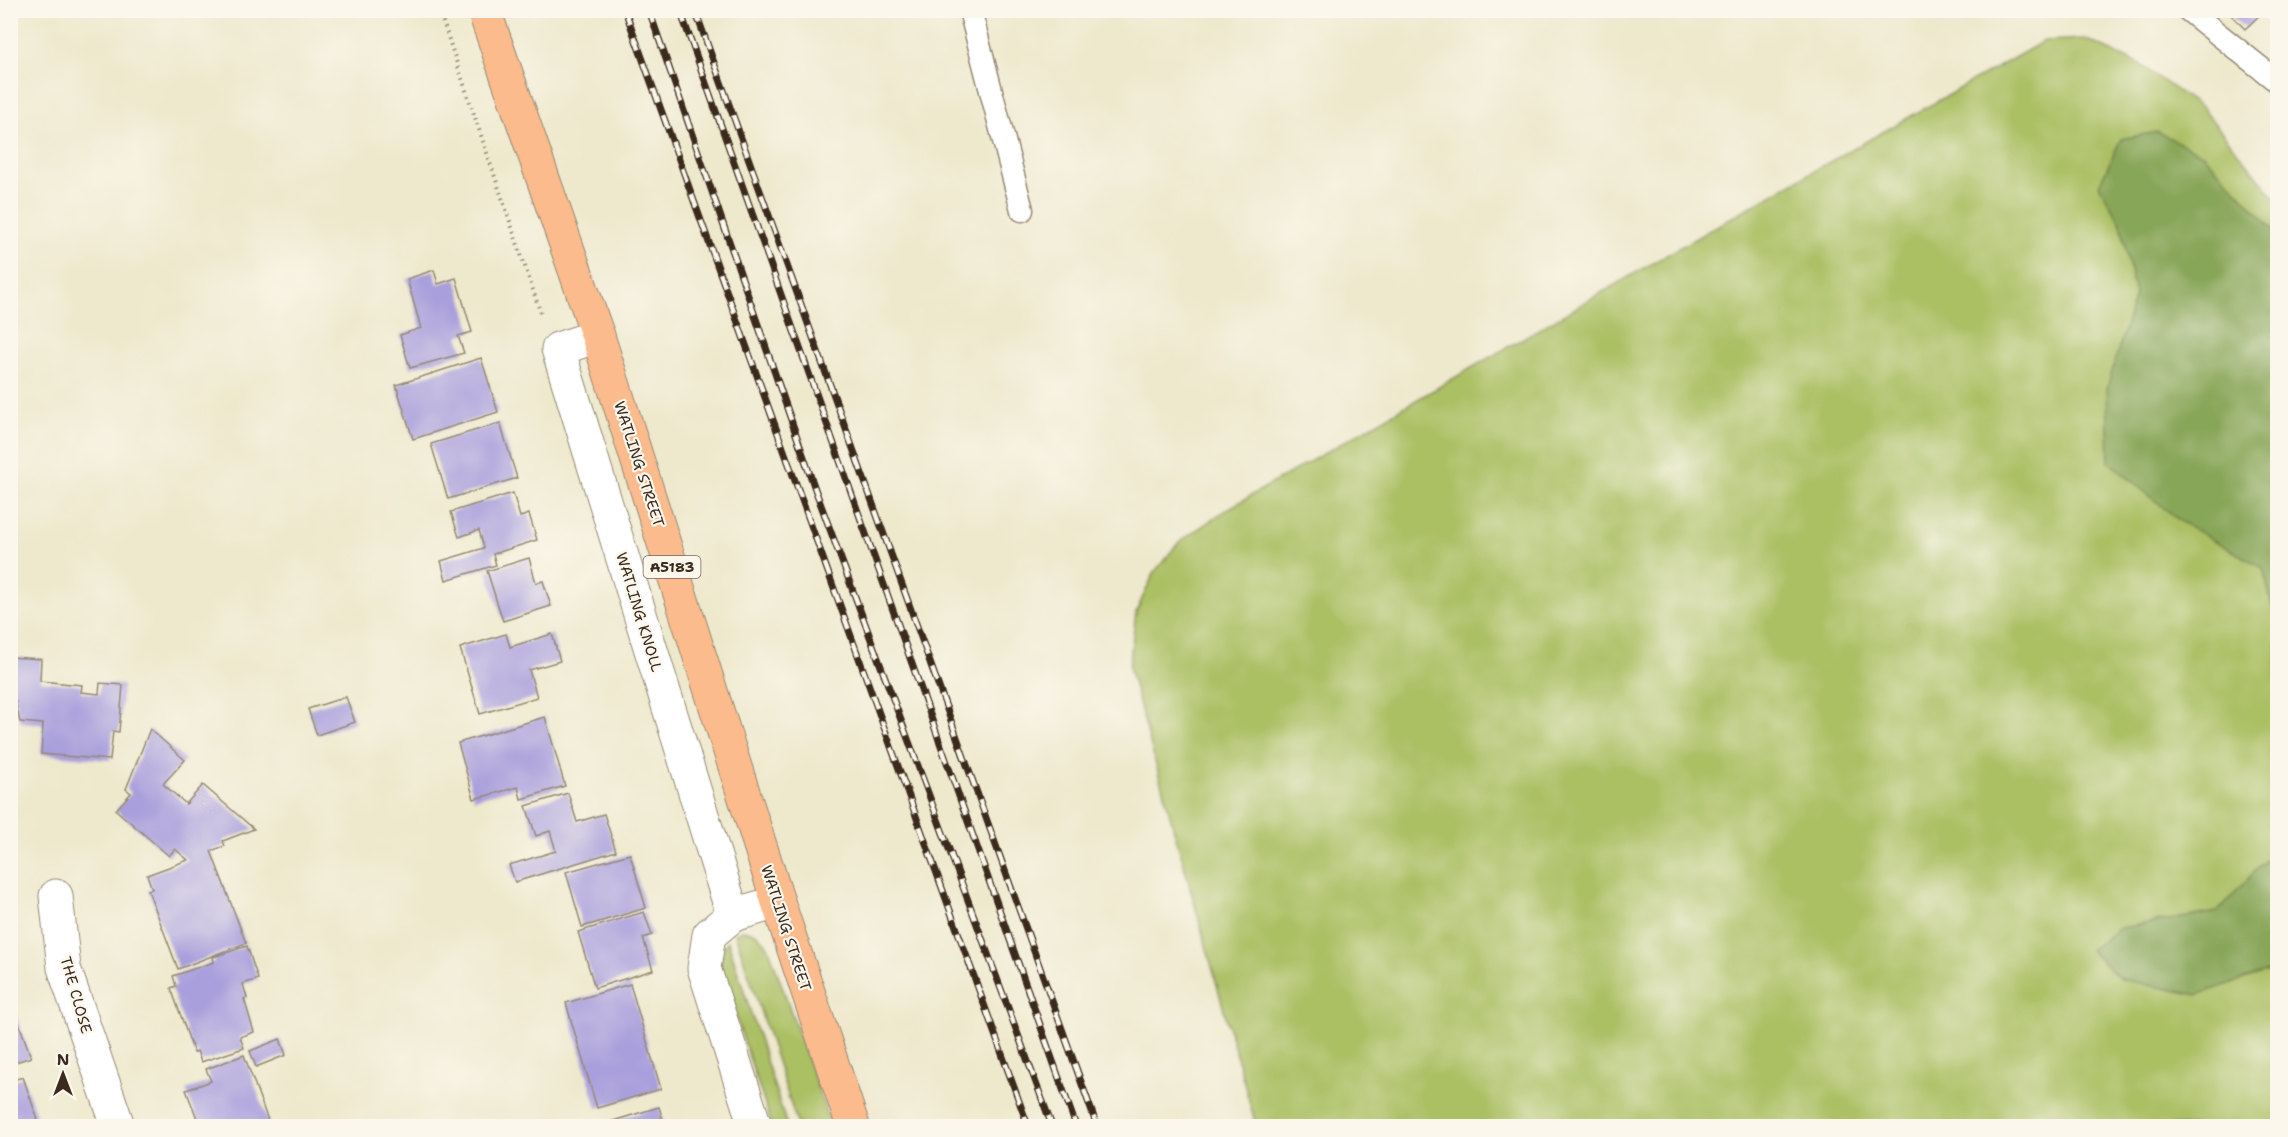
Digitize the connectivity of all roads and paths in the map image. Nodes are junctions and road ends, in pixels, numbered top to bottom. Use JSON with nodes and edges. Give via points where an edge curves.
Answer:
{"nodes":[{"id":1,"x":439,"y":10,"type":"edge"},
{"id":2,"x":484,"y":10,"type":"edge"},
{"id":3,"x":970,"y":10,"type":"edge"},
{"id":4,"x":2188,"y":10,"type":"edge"},
{"id":5,"x":2277,"y":82,"type":"edge"},
{"id":6,"x":1022,"y":210,"type":"dead end"},
{"id":7,"x":544,"y":322,"type":"dead end"},
{"id":8,"x":598,"y":336,"type":"junction"},
{"id":9,"x":56,"y":896,"type":"dead end"},
{"id":10,"x":777,"y":902,"type":"junction"},
{"id":11,"x":733,"y":915,"type":"junction"},
{"id":12,"x":118,"y":1126,"type":"edge"},
{"id":13,"x":755,"y":1126,"type":"edge"},
{"id":14,"x":853,"y":1126,"type":"edge"}],
"edges":[{"from":1,"to":7,"type":"path"},
{"from":2,"to":8,"type":"main road","name":"WATLING STREET","number":"A5183"},
{"from":3,"to":6,"type":"lane"},
{"from":4,"to":5,"type":"lane"},
{"from":8,"to":10,"type":"main road","name":"WATLING STREET","number":"A5183"},
{"from":8,"to":11,"type":"street","name":"WATLING KNOLL","via":[[558,349]]},
{"from":9,"to":12,"type":"street","name":"THE CLOSE","via":[[64,968]]},
{"from":10,"to":11,"type":"street"},
{"from":10,"to":14,"type":"main road","name":"WATLING STREET","number":"A5183"},
{"from":11,"to":13,"type":"street","via":[[709,935],[704,968]]}]}
